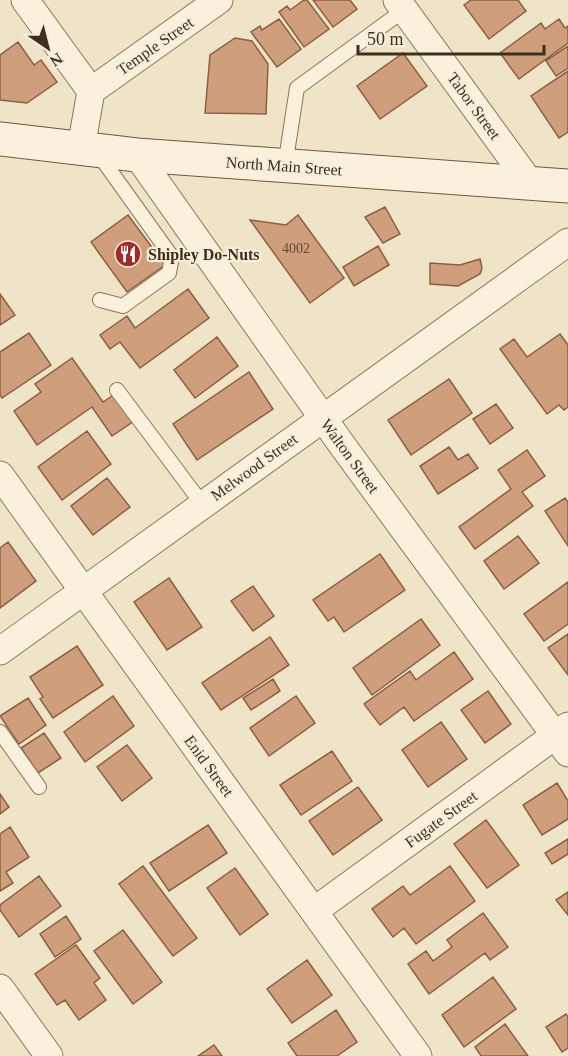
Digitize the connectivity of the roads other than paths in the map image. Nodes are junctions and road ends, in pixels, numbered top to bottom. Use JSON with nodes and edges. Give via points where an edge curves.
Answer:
{"nodes":[{"id":1,"x":25,"y":0,"type":"edge"},
{"id":2,"x":219,"y":0,"type":"edge"},
{"id":3,"x":401,"y":5,"type":"edge"},
{"id":4,"x":91,"y":91,"type":"junction"},
{"id":5,"x":7,"y":146,"type":"edge"},
{"id":6,"x":88,"y":149,"type":"junction"},
{"id":7,"x":137,"y":155,"type":"junction"},
{"id":8,"x":285,"y":166,"type":"junction"},
{"id":9,"x":530,"y":183,"type":"junction"},
{"id":10,"x":568,"y":186,"type":"edge"},
{"id":11,"x":568,"y":242,"type":"edge"},
{"id":12,"x":100,"y":300,"type":"dead end"},
{"id":13,"x":117,"y":390,"type":"dead end"},
{"id":14,"x":322,"y":418,"type":"junction"},
{"id":15,"x":0,"y":476,"type":"edge"},
{"id":16,"x":203,"y":504,"type":"junction"},
{"id":17,"x":82,"y":591,"type":"junction"},
{"id":18,"x":0,"y":651,"type":"edge"},
{"id":19,"x":0,"y":732,"type":"edge"},
{"id":20,"x":564,"y":738,"type":"edge"},
{"id":21,"x":39,"y":787,"type":"dead end"},
{"id":22,"x":314,"y":911,"type":"junction"},
{"id":23,"x":0,"y":988,"type":"edge"},
{"id":24,"x":50,"y":1056,"type":"edge"},
{"id":25,"x":418,"y":1056,"type":"edge"}],
"edges":[{"from":1,"to":4,"type":"street"},
{"from":2,"to":4,"type":"street","name":"Temple Street"},
{"from":3,"to":8,"type":"lane","via":[[297,88]]},
{"from":3,"to":9,"type":"street","name":"Tabor Street"},
{"from":4,"to":6,"type":"street"},
{"from":5,"to":6,"type":"main road","name":"North Main Street"},
{"from":6,"to":7,"type":"main road","name":"North Main Street"},
{"from":6,"to":12,"type":"lane","via":[[172,257],[169,273],[123,306]]},
{"from":7,"to":8,"type":"main road","name":"North Main Street"},
{"from":7,"to":14,"type":"street","name":"Walton Street"},
{"from":8,"to":9,"type":"main road","name":"North Main Street"},
{"from":9,"to":10,"type":"main road","name":"North Main Street"},
{"from":11,"to":14,"type":"street","name":"Melwood Street"},
{"from":13,"to":16,"type":"lane"},
{"from":14,"to":16,"type":"street","name":"Melwood Street"},
{"from":14,"to":20,"type":"street","name":"Walton Street"},
{"from":15,"to":17,"type":"street","name":"Enid Street"},
{"from":16,"to":17,"type":"street","name":"Melwood Street"},
{"from":17,"to":18,"type":"street","name":"Melwood Street"},
{"from":17,"to":22,"type":"street","name":"Enid Street"},
{"from":19,"to":21,"type":"lane"},
{"from":20,"to":22,"type":"street","name":"Fugate Street"},
{"from":22,"to":25,"type":"street","name":"Enid Street"},
{"from":23,"to":24,"type":"street"}]}
